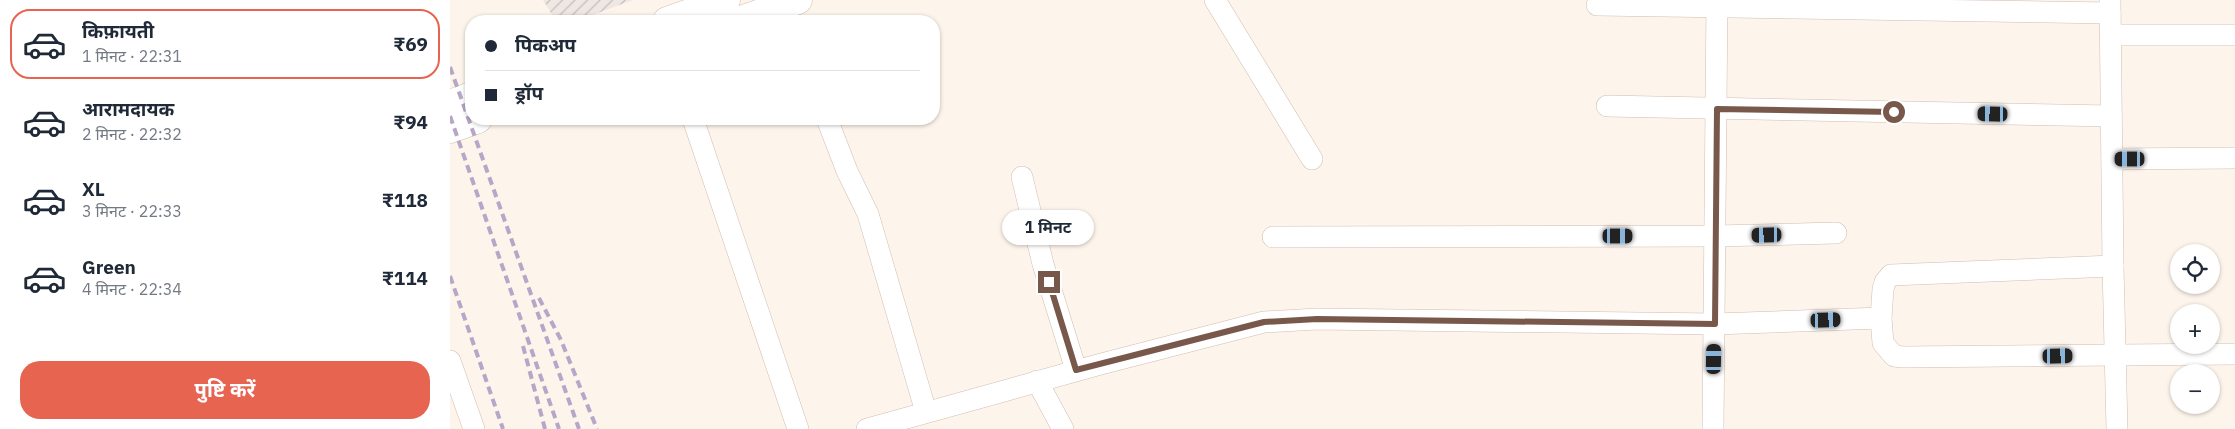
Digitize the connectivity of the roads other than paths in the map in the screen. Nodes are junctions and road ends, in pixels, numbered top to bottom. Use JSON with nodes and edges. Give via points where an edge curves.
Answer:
{"nodes":[{"id":1,"x":726,"y":0,"type":"edge"},
{"id":2,"x":1215,"y":0,"type":"edge"},
{"id":3,"x":1717,"y":4,"type":"edge"},
{"id":4,"x":1597,"y":5,"type":"dead end"},
{"id":5,"x":2110,"y":7,"type":"edge"},
{"id":6,"x":791,"y":9,"type":"edge"},
{"id":7,"x":684,"y":15,"type":"edge"},
{"id":8,"x":764,"y":15,"type":"edge"},
{"id":9,"x":2111,"y":34,"type":"junction"},
{"id":10,"x":2235,"y":35,"type":"edge"},
{"id":11,"x":465,"y":98,"type":"edge"},
{"id":12,"x":450,"y":104,"type":"edge"},
{"id":13,"x":1607,"y":106,"type":"dead end"},
{"id":14,"x":1717,"y":109,"type":"junction"},
{"id":15,"x":2112,"y":116,"type":"junction"},
{"id":16,"x":465,"y":124,"type":"edge"},
{"id":17,"x":695,"y":125,"type":"edge"},
{"id":18,"x":829,"y":125,"type":"edge"},
{"id":19,"x":450,"y":129,"type":"edge"},
{"id":20,"x":1312,"y":158,"type":"dead end"},
{"id":21,"x":2235,"y":158,"type":"edge"},
{"id":22,"x":2112,"y":159,"type":"junction"},
{"id":23,"x":1022,"y":177,"type":"dead end"},
{"id":24,"x":1836,"y":233,"type":"dead end"},
{"id":25,"x":1716,"y":236,"type":"junction"},
{"id":26,"x":1273,"y":237,"type":"dead end"},
{"id":27,"x":2113,"y":266,"type":"junction"},
{"id":28,"x":1881,"y":318,"type":"junction"},
{"id":29,"x":1715,"y":324,"type":"junction"},
{"id":30,"x":2235,"y":354,"type":"edge"},
{"id":31,"x":2117,"y":355,"type":"junction"},
{"id":32,"x":450,"y":361,"type":"edge"},
{"id":33,"x":1076,"y":370,"type":"junction"},
{"id":34,"x":1037,"y":381,"type":"junction"},
{"id":35,"x":926,"y":412,"type":"junction"},
{"id":36,"x":474,"y":429,"type":"edge"},
{"id":37,"x":798,"y":429,"type":"edge"},
{"id":38,"x":867,"y":429,"type":"edge"},
{"id":39,"x":1063,"y":429,"type":"edge"},
{"id":40,"x":1713,"y":429,"type":"edge"},
{"id":41,"x":2117,"y":429,"type":"edge"}],
"edges":[{"from":1,"to":7,"type":"street"},
{"from":2,"to":20,"type":"street"},
{"from":3,"to":4,"type":"street"},
{"from":3,"to":5,"type":"street"},
{"from":3,"to":14,"type":"street"},
{"from":5,"to":9,"type":"street"},
{"from":6,"to":8,"type":"street"},
{"from":9,"to":10,"type":"street"},
{"from":9,"to":15,"type":"street"},
{"from":11,"to":12,"type":"street"},
{"from":13,"to":14,"type":"street"},
{"from":14,"to":15,"type":"street"},
{"from":14,"to":25,"type":"street"},
{"from":15,"to":22,"type":"street"},
{"from":16,"to":19,"type":"street"},
{"from":17,"to":37,"type":"street"},
{"from":18,"to":35,"type":"street","via":[[868,214]]},
{"from":21,"to":22,"type":"street"},
{"from":22,"to":27,"type":"street"},
{"from":23,"to":33,"type":"street","via":[[1043,264]]},
{"from":24,"to":25,"type":"street"},
{"from":25,"to":26,"type":"street"},
{"from":25,"to":29,"type":"street"},
{"from":27,"to":28,"type":"street","via":[[1899,273],[1891,275],[1885,282]]},
{"from":27,"to":31,"type":"street"},
{"from":28,"to":29,"type":"street"},
{"from":28,"to":31,"type":"street","via":[[1883,343],[1894,356]]},
{"from":29,"to":33,"type":"street","via":[[1317,319],[1264,322]]},
{"from":29,"to":40,"type":"street"},
{"from":30,"to":31,"type":"street"},
{"from":31,"to":41,"type":"street"},
{"from":32,"to":36,"type":"street"},
{"from":33,"to":34,"type":"street"},
{"from":34,"to":35,"type":"street"},
{"from":34,"to":39,"type":"street"},
{"from":35,"to":38,"type":"street"}]}
